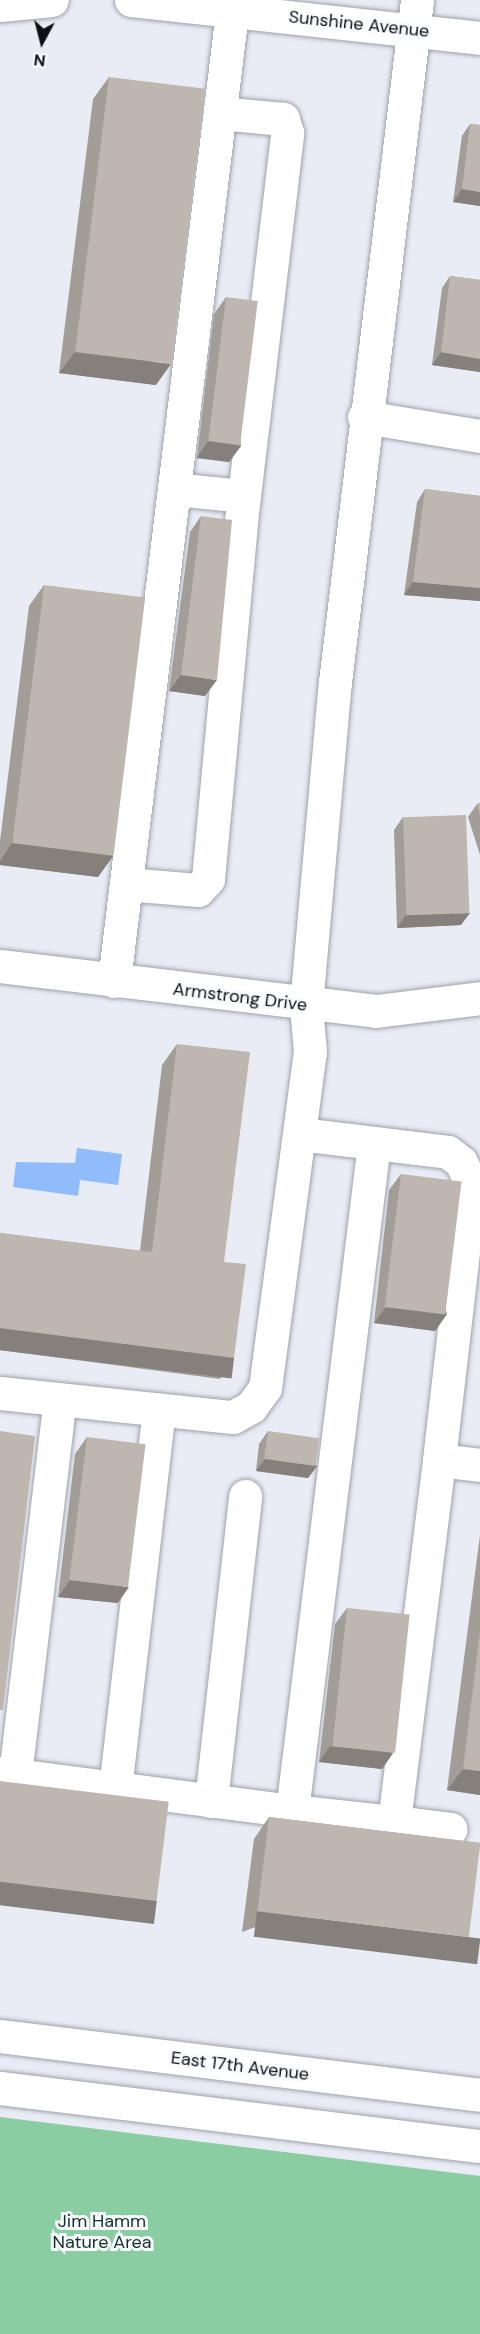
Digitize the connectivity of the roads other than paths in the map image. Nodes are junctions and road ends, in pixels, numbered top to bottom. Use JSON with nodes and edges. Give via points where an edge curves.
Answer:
{"nodes":[{"id":1,"x":52,"y":0,"type":"edge"},
{"id":2,"x":131,"y":0,"type":"edge"},
{"id":3,"x":0,"y":4,"type":"edge"},
{"id":4,"x":232,"y":11,"type":"junction"},
{"id":5,"x":416,"y":15,"type":"edge"},
{"id":6,"x":480,"y":38,"type":"edge"},
{"id":7,"x":220,"y":113,"type":"junction"},
{"id":8,"x":364,"y":417,"type":"junction"},
{"id":9,"x":480,"y":436,"type":"edge"},
{"id":10,"x":174,"y":489,"type":"junction"},
{"id":11,"x":244,"y":496,"type":"junction"},
{"id":12,"x":126,"y":884,"type":"junction"},
{"id":13,"x":0,"y":966,"type":"edge"},
{"id":14,"x":114,"y":981,"type":"junction"},
{"id":15,"x":480,"y":998,"type":"edge"},
{"id":16,"x":306,"y":1005,"type":"junction"},
{"id":17,"x":300,"y":1134,"type":"junction"},
{"id":18,"x":374,"y":1143,"type":"junction"},
{"id":19,"x":0,"y":1393,"type":"edge"},
{"id":20,"x":60,"y":1400,"type":"junction"},
{"id":21,"x":159,"y":1410,"type":"junction"},
{"id":22,"x":439,"y":1460,"type":"junction"},
{"id":23,"x":480,"y":1465,"type":"edge"},
{"id":24,"x":245,"y":1496,"type":"dead end"},
{"id":25,"x":8,"y":1774,"type":"edge"},
{"id":26,"x":115,"y":1789,"type":"junction"},
{"id":27,"x":211,"y":1801,"type":"junction"},
{"id":28,"x":292,"y":1810,"type":"junction"},
{"id":29,"x":394,"y":1822,"type":"junction"},
{"id":30,"x":452,"y":1829,"type":"dead end"},
{"id":31,"x":0,"y":2036,"type":"edge"},
{"id":32,"x":0,"y":2088,"type":"edge"},
{"id":33,"x":480,"y":2095,"type":"edge"},
{"id":34,"x":480,"y":2146,"type":"edge"}],
"edges":[{"from":1,"to":3,"type":"street"},
{"from":2,"to":4,"type":"street","name":"Sunshine Avenue"},
{"from":4,"to":5,"type":"street","name":"Sunshine Avenue"},
{"from":4,"to":7,"type":"street"},
{"from":5,"to":6,"type":"street","name":"Sunshine Avenue"},
{"from":5,"to":8,"type":"street"},
{"from":7,"to":10,"type":"street"},
{"from":7,"to":11,"type":"street","via":[[283,119],[287,133]]},
{"from":8,"to":9,"type":"street"},
{"from":8,"to":16,"type":"street"},
{"from":10,"to":11,"type":"street"},
{"from":10,"to":12,"type":"street"},
{"from":11,"to":12,"type":"street","via":[[208,879],[198,890]]},
{"from":12,"to":14,"type":"street"},
{"from":13,"to":14,"type":"street","name":"Armstrong Drive"},
{"from":14,"to":16,"type":"street","name":"Armstrong Drive"},
{"from":15,"to":16,"type":"street","name":"Armstrong Drive","via":[[376,1011]]},
{"from":16,"to":17,"type":"street","via":[[310,1052]]},
{"from":17,"to":18,"type":"street"},
{"from":17,"to":21,"type":"street","via":[[265,1388],[251,1407],[233,1417]]},
{"from":18,"to":22,"type":"street","via":[[448,1152],[461,1162],[471,1183]]},
{"from":18,"to":28,"type":"street"},
{"from":19,"to":20,"type":"street"},
{"from":20,"to":21,"type":"street"},
{"from":20,"to":25,"type":"street"},
{"from":21,"to":26,"type":"street"},
{"from":22,"to":23,"type":"street"},
{"from":22,"to":29,"type":"street"},
{"from":24,"to":27,"type":"street"},
{"from":25,"to":26,"type":"street"},
{"from":26,"to":27,"type":"street"},
{"from":27,"to":28,"type":"street"},
{"from":28,"to":29,"type":"street"},
{"from":29,"to":30,"type":"street"},
{"from":31,"to":33,"type":"street","name":"East 17th Avenue"},
{"from":32,"to":34,"type":"street"}]}
